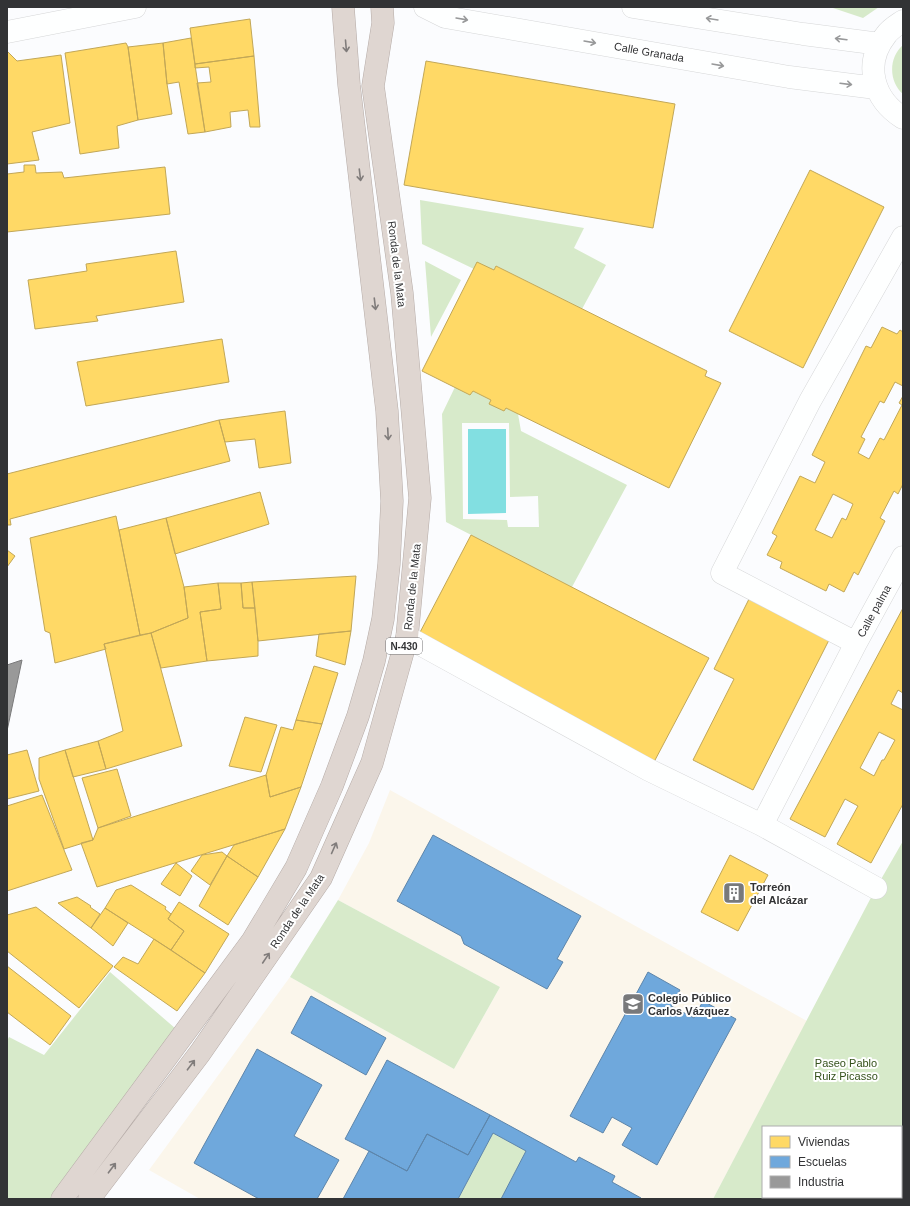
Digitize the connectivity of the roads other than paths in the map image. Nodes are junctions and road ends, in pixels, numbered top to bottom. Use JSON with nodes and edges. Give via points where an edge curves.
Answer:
{"nodes":[{"id":1,"x":135,"y":7,"type":"edge"},
{"id":2,"x":343,"y":7,"type":"edge"},
{"id":3,"x":382,"y":7,"type":"edge"},
{"id":4,"x":425,"y":7,"type":"edge"},
{"id":5,"x":633,"y":7,"type":"edge"},
{"id":6,"x":903,"y":21,"type":"edge"},
{"id":7,"x":7,"y":32,"type":"edge"},
{"id":8,"x":880,"y":44,"type":"junction"},
{"id":9,"x":876,"y":88,"type":"junction"},
{"id":10,"x":903,"y":118,"type":"edge"},
{"id":11,"x":903,"y":237,"type":"edge"},
{"id":12,"x":903,"y":557,"type":"edge"},
{"id":13,"x":407,"y":637,"type":"junction"},
{"id":14,"x":856,"y":643,"type":"junction"},
{"id":15,"x":762,"y":826,"type":"junction"},
{"id":16,"x":876,"y":888,"type":"dead end"},
{"id":17,"x":62,"y":1199,"type":"edge"},
{"id":18,"x":89,"y":1199,"type":"edge"}],
"edges":[{"from":1,"to":7,"type":"street"},
{"from":2,"to":17,"type":"highway","name":"Ronda de la Mata","number":"N-430","one_way":true,"via":[[349,84],[387,411],[392,501],[385,603],[374,661],[358,716],[332,786],[296,868],[253,940]]},
{"from":3,"to":13,"type":"highway","name":"Ronda de la Mata","number":"N-430","via":[[373,86],[402,293],[420,498]]},
{"from":4,"to":9,"type":"street","name":"Calle Granada","one_way":true,"via":[[445,17],[789,77]]},
{"from":8,"to":5,"type":"street","one_way":true},
{"from":6,"to":8,"type":"street","via":[[887,33]]},
{"from":8,"to":9,"type":"street","via":[[874,58],[873,74]]},
{"from":9,"to":10,"type":"street","via":[[883,101]]},
{"from":11,"to":14,"type":"street","via":[[810,401],[722,573]]},
{"from":12,"to":14,"type":"street","name":"Calle palma"},
{"from":13,"to":15,"type":"street","via":[[649,770]]},
{"from":18,"to":13,"type":"highway","name":"Ronda de la Mata","number":"N-430","one_way":true,"via":[[200,1053],[321,878],[372,763]]},
{"from":14,"to":15,"type":"street","name":"Calle palma"},
{"from":15,"to":16,"type":"street"}]}
